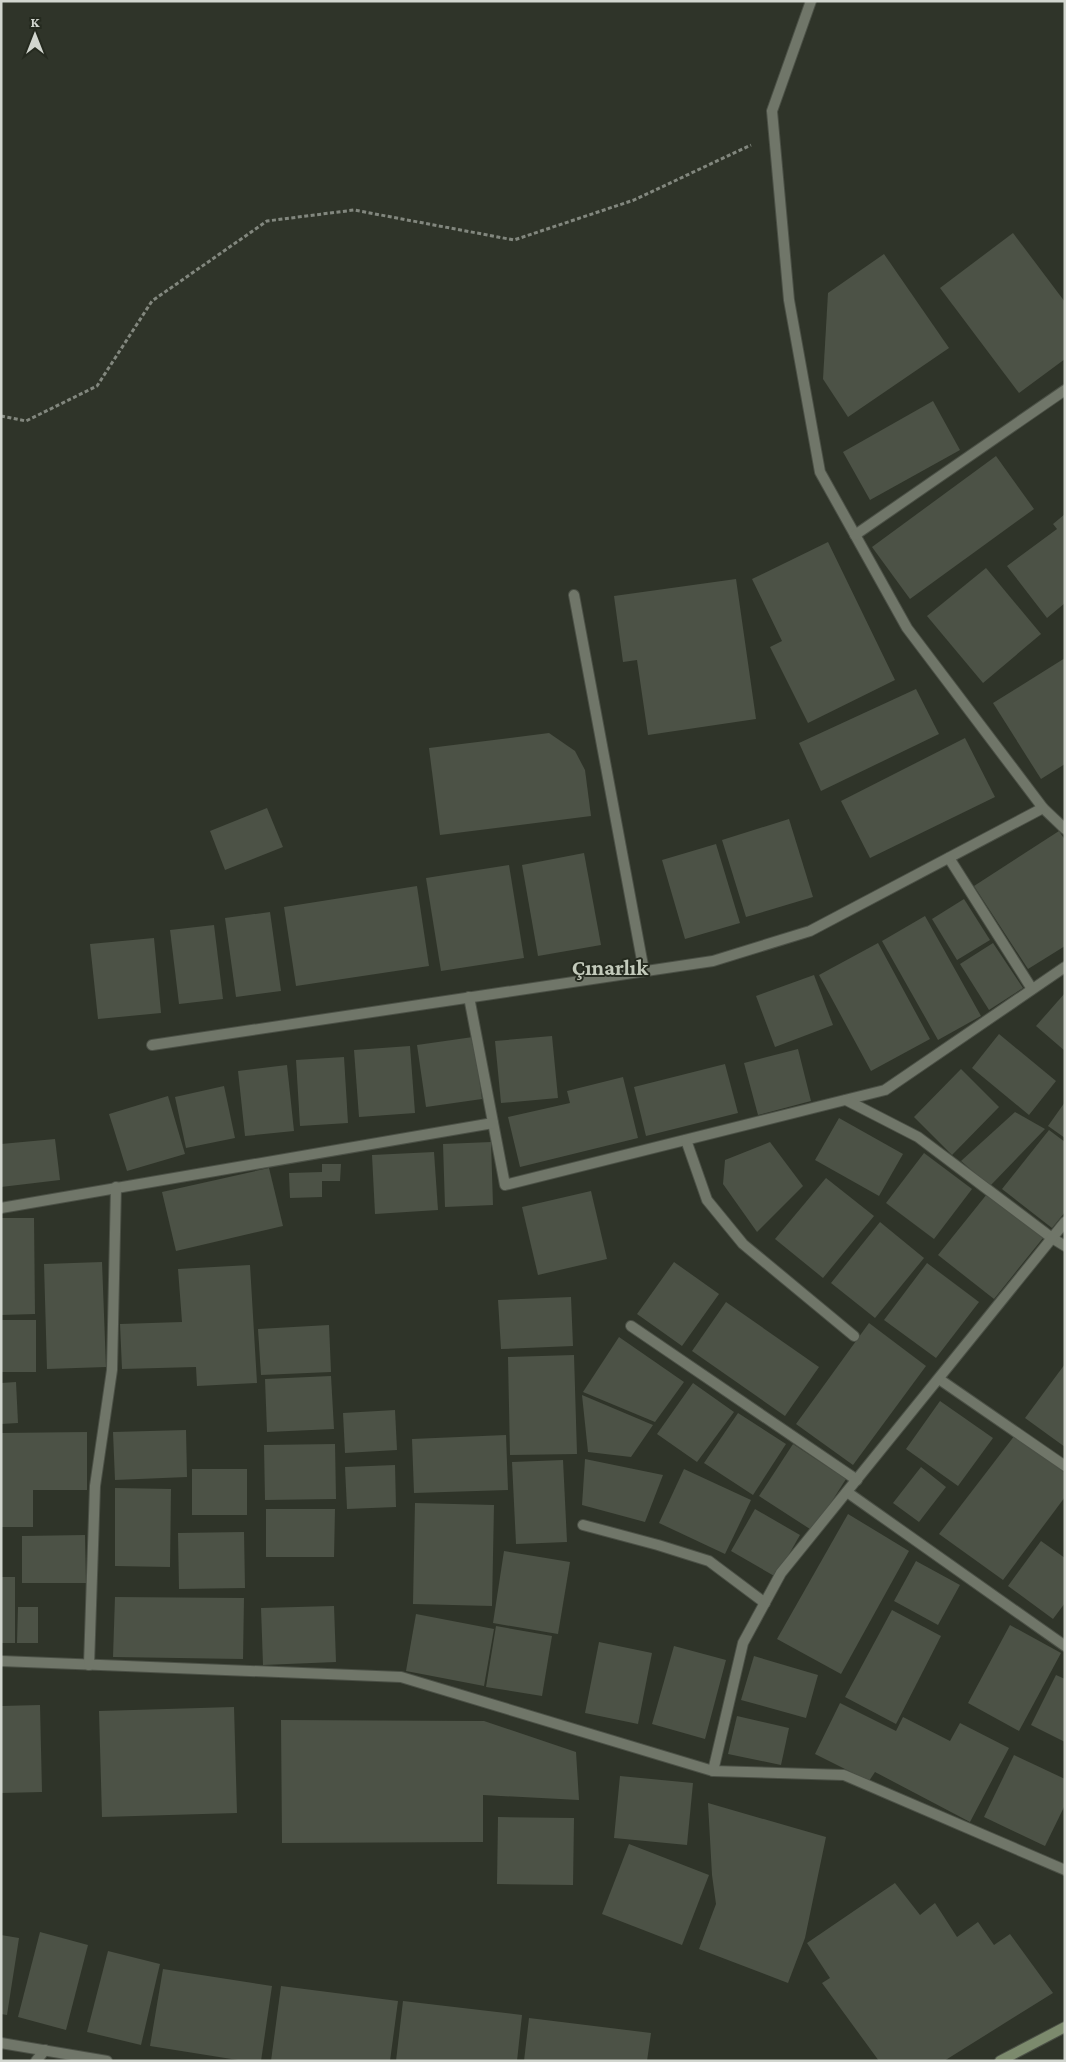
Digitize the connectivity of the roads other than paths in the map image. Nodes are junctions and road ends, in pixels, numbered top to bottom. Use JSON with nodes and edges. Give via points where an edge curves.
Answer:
{"nodes":[{"id":1,"x":811,"y":1,"type":"edge"},
{"id":2,"x":1065,"y":390,"type":"edge"},
{"id":3,"x":855,"y":535,"type":"junction"},
{"id":4,"x":574,"y":596,"type":"dead end"},
{"id":5,"x":1043,"y":808,"type":"junction"},
{"id":6,"x":1065,"y":829,"type":"edge"},
{"id":7,"x":949,"y":858,"type":"junction"},
{"id":8,"x":1065,"y":967,"type":"edge"},
{"id":9,"x":644,"y":971,"type":"junction"},
{"id":10,"x":1032,"y":990,"type":"junction"},
{"id":11,"x":469,"y":997,"type":"junction"},
{"id":12,"x":152,"y":1045,"type":"dead end"},
{"id":13,"x":846,"y":1100,"type":"junction"},
{"id":14,"x":493,"y":1123,"type":"junction"},
{"id":15,"x":686,"y":1140,"type":"junction"},
{"id":16,"x":116,"y":1187,"type":"junction"},
{"id":17,"x":1,"y":1208,"type":"edge"},
{"id":18,"x":1065,"y":1222,"type":"edge"},
{"id":19,"x":1052,"y":1238,"type":"junction"},
{"id":20,"x":1065,"y":1246,"type":"edge"},
{"id":21,"x":631,"y":1326,"type":"dead end"},
{"id":22,"x":854,"y":1336,"type":"dead end"},
{"id":23,"x":938,"y":1379,"type":"junction"},
{"id":24,"x":1065,"y":1466,"type":"edge"},
{"id":25,"x":857,"y":1480,"type":"junction"},
{"id":26,"x":847,"y":1492,"type":"junction"},
{"id":27,"x":583,"y":1525,"type":"dead end"},
{"id":28,"x":765,"y":1602,"type":"junction"},
{"id":29,"x":1065,"y":1646,"type":"edge"},
{"id":30,"x":1,"y":1661,"type":"edge"},
{"id":31,"x":89,"y":1665,"type":"junction"},
{"id":32,"x":713,"y":1771,"type":"junction"},
{"id":33,"x":1065,"y":1870,"type":"edge"},
{"id":34,"x":1065,"y":2027,"type":"edge"},
{"id":35,"x":1,"y":2043,"type":"edge"},
{"id":36,"x":45,"y":2050,"type":"junction"},
{"id":37,"x":36,"y":2061,"type":"edge"},
{"id":38,"x":107,"y":2061,"type":"edge"},
{"id":39,"x":1000,"y":2061,"type":"edge"}],
"edges":[{"from":1,"to":3,"type":"street","via":[[772,111],[789,300],[820,472]]},
{"from":2,"to":3,"type":"street"},
{"from":3,"to":5,"type":"street","via":[[907,628]]},
{"from":4,"to":9,"type":"street"},
{"from":5,"to":6,"type":"street"},
{"from":5,"to":7,"type":"street"},
{"from":7,"to":9,"type":"street","via":[[810,931],[713,961]]},
{"from":7,"to":10,"type":"street"},
{"from":8,"to":10,"type":"street"},
{"from":9,"to":11,"type":"street"},
{"from":10,"to":13,"type":"street","via":[[885,1090]]},
{"from":11,"to":12,"type":"street"},
{"from":11,"to":14,"type":"street"},
{"from":13,"to":15,"type":"street"},
{"from":13,"to":19,"type":"street","via":[[918,1137]]},
{"from":14,"to":15,"type":"street","via":[[505,1185]]},
{"from":14,"to":16,"type":"street"},
{"from":15,"to":22,"type":"street","via":[[706,1200],[743,1244]]},
{"from":16,"to":17,"type":"street"},
{"from":16,"to":31,"type":"street","via":[[112,1370],[94,1486]]},
{"from":18,"to":19,"type":"street"},
{"from":19,"to":20,"type":"street"},
{"from":19,"to":23,"type":"street"},
{"from":21,"to":25,"type":"street"},
{"from":23,"to":24,"type":"street"},
{"from":23,"to":25,"type":"street"},
{"from":25,"to":26,"type":"street"},
{"from":26,"to":28,"type":"street","via":[[781,1573]]},
{"from":26,"to":29,"type":"street"},
{"from":27,"to":28,"type":"street","via":[[709,1561]]},
{"from":28,"to":32,"type":"street","via":[[743,1642]]},
{"from":30,"to":31,"type":"street"},
{"from":31,"to":32,"type":"street","via":[[401,1676]]},
{"from":32,"to":33,"type":"street","via":[[844,1775]]},
{"from":34,"to":39,"type":"street"},
{"from":35,"to":36,"type":"street"},
{"from":36,"to":37,"type":"street"},
{"from":36,"to":38,"type":"street"}]}
